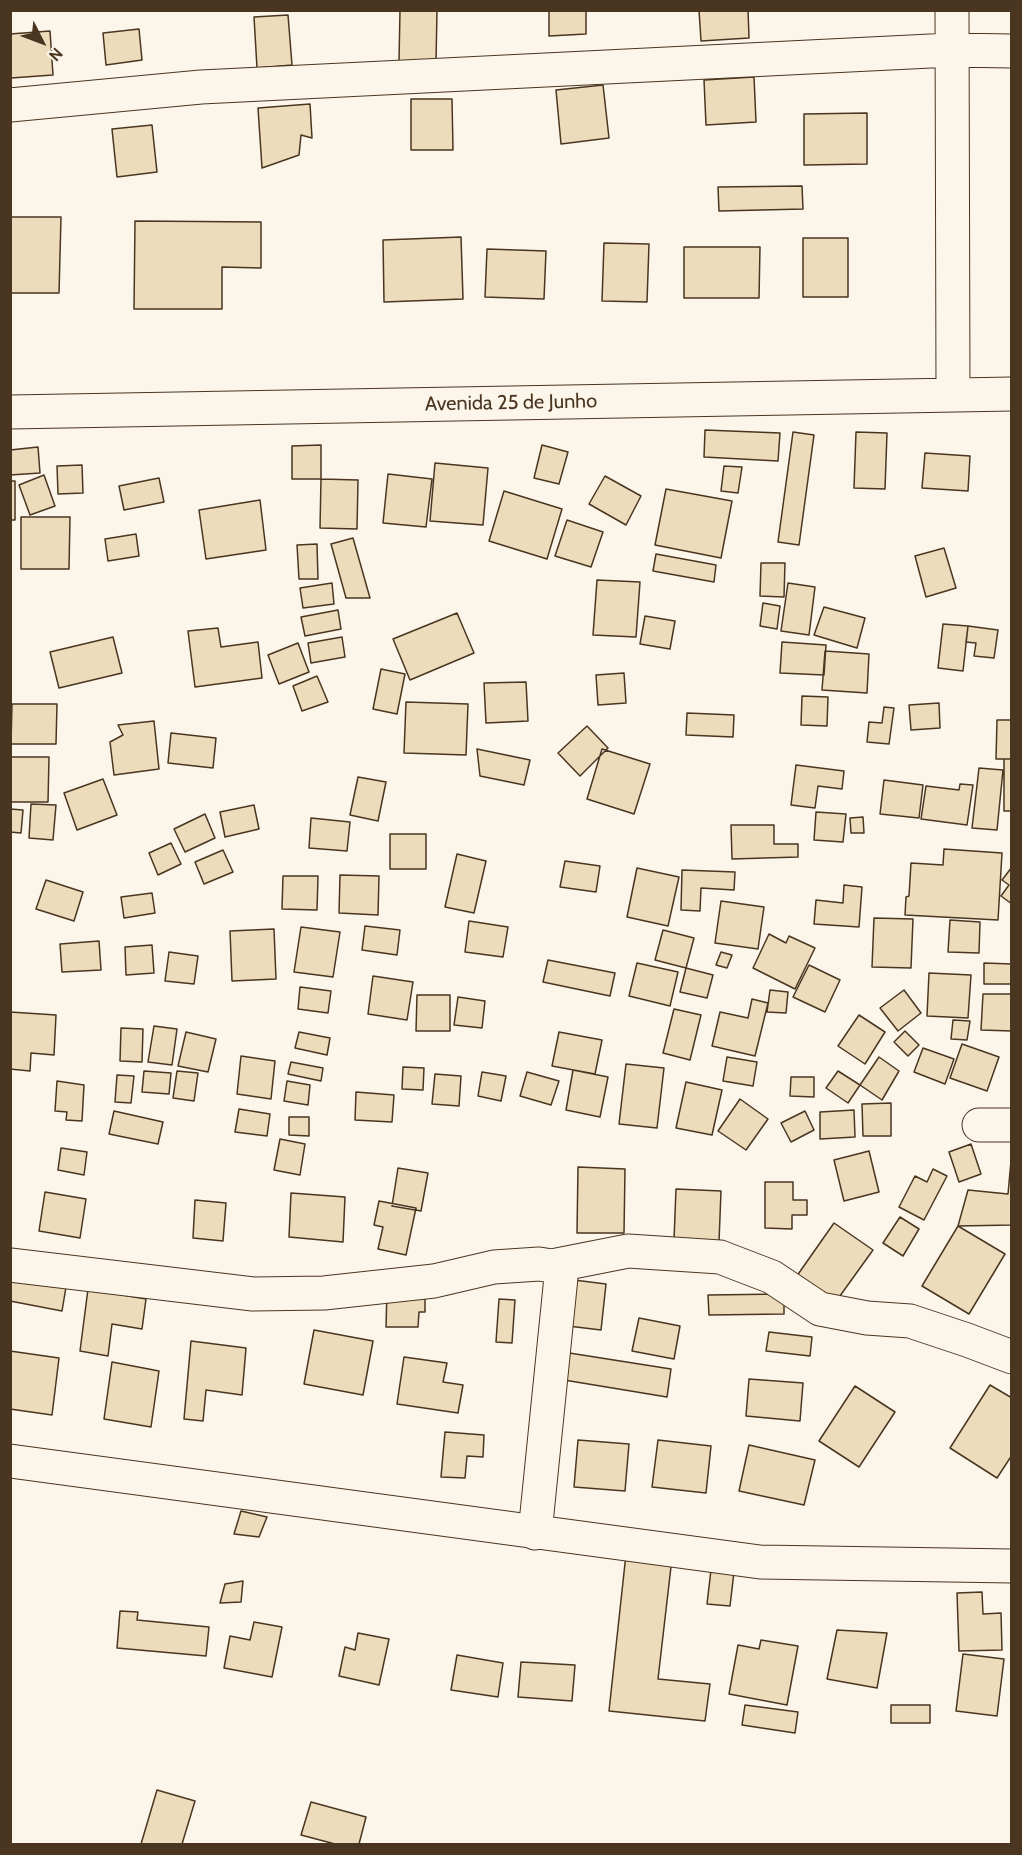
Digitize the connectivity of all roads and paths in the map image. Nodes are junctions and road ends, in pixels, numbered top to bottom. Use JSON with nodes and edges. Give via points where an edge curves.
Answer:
{"nodes":[{"id":1,"x":952,"y":10,"type":"edge"},
{"id":2,"x":951,"y":50,"type":"junction"},
{"id":3,"x":1011,"y":51,"type":"edge"},
{"id":4,"x":10,"y":105,"type":"edge"},
{"id":5,"x":1011,"y":394,"type":"edge"},
{"id":6,"x":953,"y":395,"type":"junction"},
{"id":7,"x":10,"y":412,"type":"edge"},
{"id":8,"x":979,"y":1125,"type":"dead end"},
{"id":9,"x":1011,"y":1125,"type":"edge"},
{"id":10,"x":10,"y":1265,"type":"edge"},
{"id":11,"x":552,"y":1266,"type":"junction"},
{"id":12,"x":1011,"y":1357,"type":"edge"},
{"id":13,"x":10,"y":1461,"type":"edge"},
{"id":14,"x":535,"y":1533,"type":"junction"},
{"id":15,"x":1011,"y":1566,"type":"edge"}],
"edges":[{"from":1,"to":2,"type":"street"},
{"from":2,"to":3,"type":"street"},
{"from":2,"to":4,"type":"street","via":[[201,87]]},
{"from":2,"to":6,"type":"street"},
{"from":5,"to":6,"type":"street","name":"Avenida 25 de Junho"},
{"from":6,"to":7,"type":"street","name":"Avenida 25 de Junho"},
{"from":8,"to":9,"type":"street"},
{"from":10,"to":11,"type":"street","via":[[253,1294],[324,1293],[434,1281],[494,1267]]},
{"from":11,"to":12,"type":"street","via":[[628,1251],[720,1257],[772,1277],[820,1309],[910,1321]]},
{"from":11,"to":14,"type":"street","via":[[561,1277]]},
{"from":13,"to":14,"type":"street"},
{"from":14,"to":15,"type":"street","via":[[760,1563]]}]}
